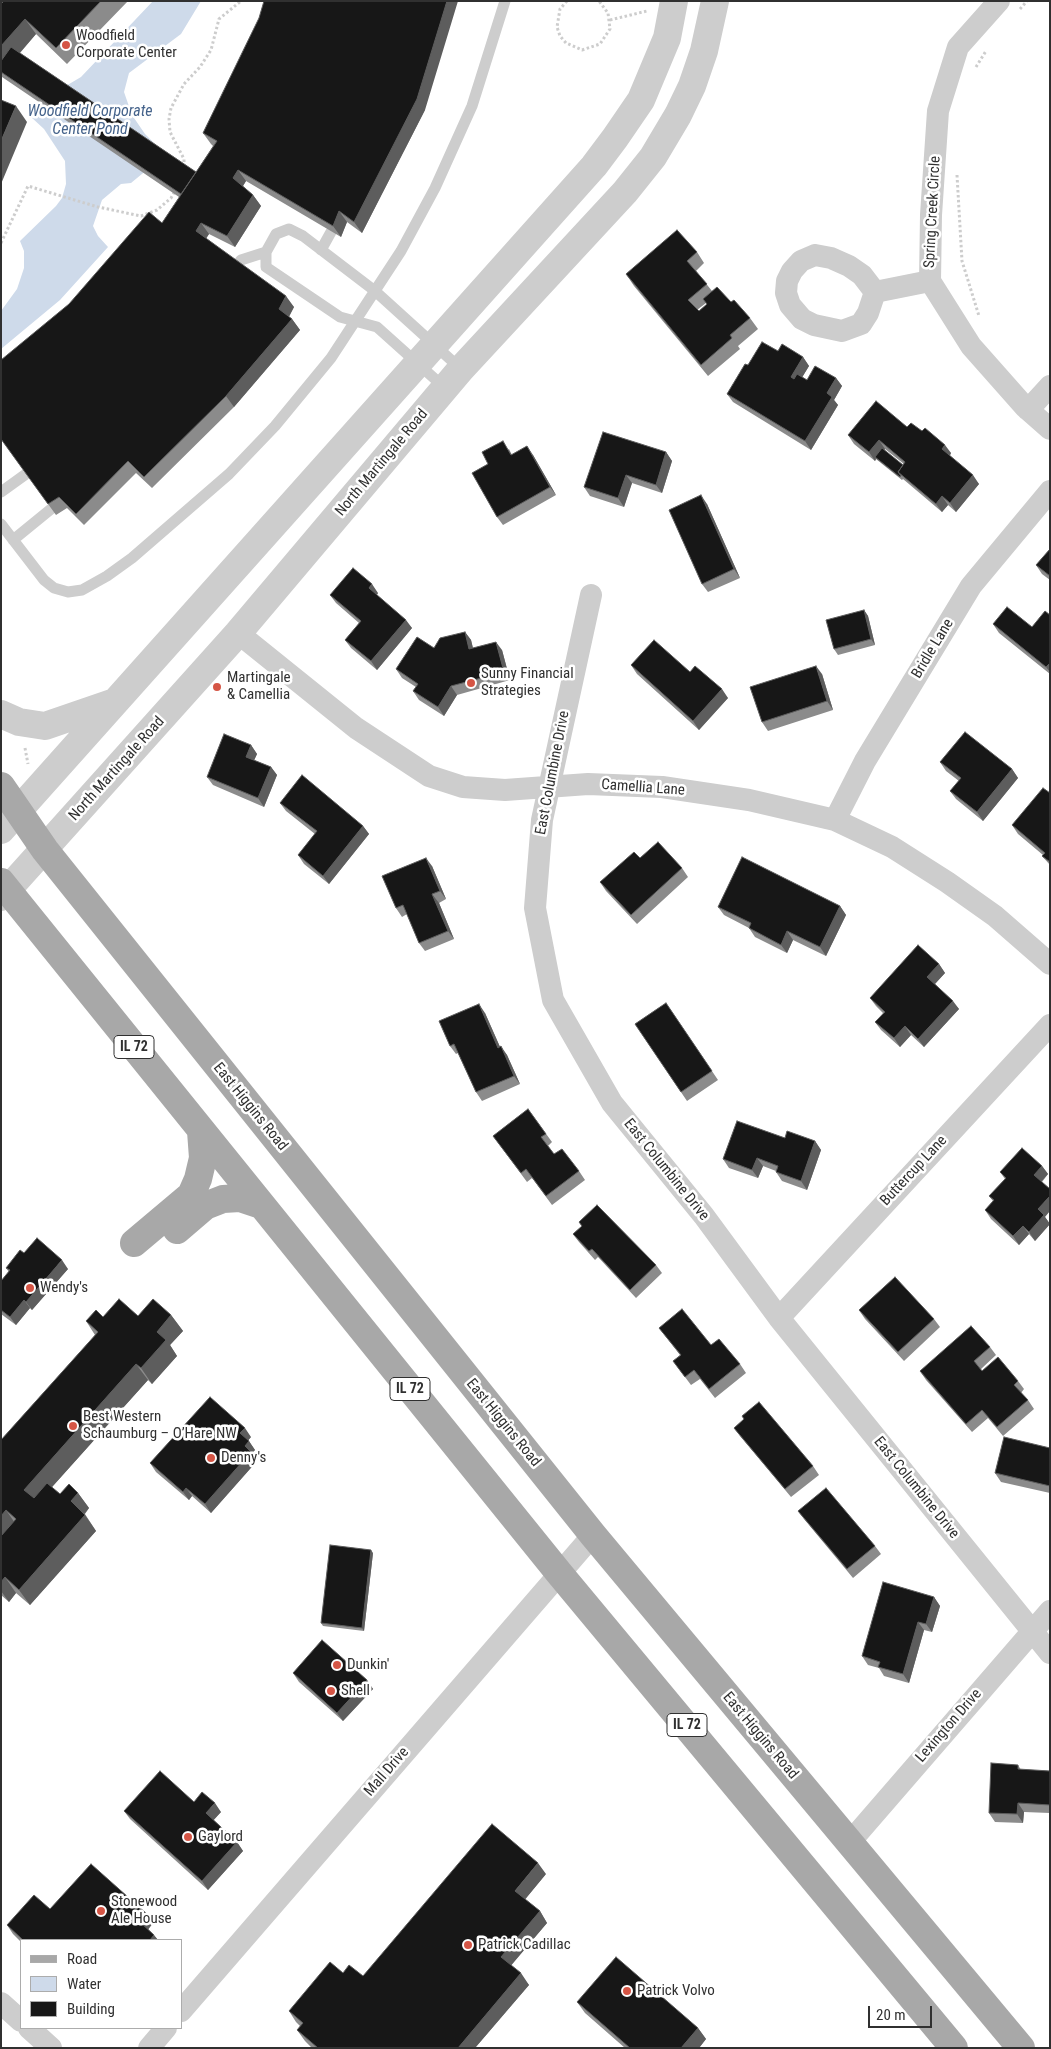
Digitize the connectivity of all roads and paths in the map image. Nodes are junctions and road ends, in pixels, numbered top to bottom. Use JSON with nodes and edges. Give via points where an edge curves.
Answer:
{"nodes":[{"id":1,"x":241,"y":1,"type":"edge"},
{"id":2,"x":505,"y":1,"type":"edge"},
{"id":3,"x":567,"y":1,"type":"edge"},
{"id":4,"x":599,"y":1,"type":"edge"},
{"id":5,"x":715,"y":1,"type":"edge"},
{"id":6,"x":1027,"y":1,"type":"edge"},
{"id":7,"x":663,"y":5,"type":"edge"},
{"id":8,"x":1008,"y":7,"type":"edge"},
{"id":9,"x":610,"y":20,"type":"junction"},
{"id":10,"x":989,"y":46,"type":"dead end"},
{"id":11,"x":974,"y":70,"type":"dead end"},
{"id":12,"x":957,"y":167,"type":"dead end"},
{"id":13,"x":184,"y":172,"type":"edge"},
{"id":14,"x":179,"y":184,"type":"edge"},
{"id":15,"x":331,"y":232,"type":"edge"},
{"id":16,"x":1,"y":242,"type":"edge"},
{"id":17,"x":321,"y":250,"type":"junction"},
{"id":18,"x":266,"y":252,"type":"junction"},
{"id":19,"x":236,"y":266,"type":"edge"},
{"id":20,"x":930,"y":281,"type":"junction"},
{"id":21,"x":375,"y":291,"type":"junction"},
{"id":22,"x":875,"y":292,"type":"dead end"},
{"id":23,"x":356,"y":321,"type":"junction"},
{"id":24,"x":983,"y":324,"type":"dead end"},
{"id":25,"x":425,"y":354,"type":"junction"},
{"id":26,"x":453,"y":379,"type":"junction"},
{"id":27,"x":1050,"y":386,"type":"edge"},
{"id":28,"x":1028,"y":410,"type":"junction"},
{"id":29,"x":1050,"y":429,"type":"edge"},
{"id":30,"x":26,"y":474,"type":"edge"},
{"id":31,"x":1050,"y":491,"type":"edge"},
{"id":32,"x":1,"y":492,"type":"edge"},
{"id":33,"x":51,"y":508,"type":"edge"},
{"id":34,"x":1,"y":524,"type":"edge"},
{"id":35,"x":13,"y":540,"type":"junction"},
{"id":36,"x":591,"y":595,"type":"dead end"},
{"id":37,"x":238,"y":633,"type":"junction"},
{"id":38,"x":116,"y":701,"type":"junction"},
{"id":39,"x":1,"y":714,"type":"edge"},
{"id":40,"x":24,"y":740,"type":"dead end"},
{"id":41,"x":29,"y":768,"type":"dead end"},
{"id":42,"x":1,"y":786,"type":"edge"},
{"id":43,"x":548,"y":788,"type":"junction"},
{"id":44,"x":835,"y":820,"type":"junction"},
{"id":45,"x":9,"y":821,"type":"edge"},
{"id":46,"x":44,"y":850,"type":"junction"},
{"id":47,"x":4,"y":890,"type":"edge"},
{"id":48,"x":1050,"y":964,"type":"edge"},
{"id":49,"x":1050,"y":1025,"type":"edge"},
{"id":50,"x":201,"y":1131,"type":"junction"},
{"id":51,"x":261,"y":1204,"type":"junction"},
{"id":52,"x":779,"y":1318,"type":"junction"},
{"id":53,"x":593,"y":1535,"type":"junction"},
{"id":54,"x":559,"y":1573,"type":"junction"},
{"id":55,"x":1050,"y":1611,"type":"edge"},
{"id":56,"x":1032,"y":1631,"type":"junction"},
{"id":57,"x":1050,"y":1653,"type":"edge"},
{"id":58,"x":850,"y":1842,"type":"junction"},
{"id":59,"x":1,"y":2003,"type":"edge"},
{"id":60,"x":182,"y":2009,"type":"edge"},
{"id":61,"x":20,"y":2020,"type":"edge"},
{"id":62,"x":30,"y":2029,"type":"edge"},
{"id":63,"x":165,"y":2029,"type":"edge"},
{"id":64,"x":52,"y":2048,"type":"edge"},
{"id":65,"x":149,"y":2048,"type":"edge"},
{"id":66,"x":954,"y":2048,"type":"edge"},
{"id":67,"x":1021,"y":2048,"type":"edge"}],
"edges":[{"from":1,"to":13,"type":"path","via":[[219,19],[211,50],[184,84],[171,108],[170,132],[184,159]]},
{"from":2,"to":21,"type":"lane","via":[[475,97],[453,149],[401,251]]},
{"from":3,"to":9,"type":"path","via":[[560,9],[557,26],[560,36],[574,48],[592,48],[600,44],[610,29]]},
{"from":4,"to":9,"type":"path"},
{"from":5,"to":26,"type":"street","name":"North Martingale Road","via":[[692,86],[653,157],[625,192]]},
{"from":6,"to":8,"type":"path"},
{"from":7,"to":9,"type":"path"},
{"from":7,"to":25,"type":"street","via":[[667,38],[641,100],[616,138]]},
{"from":8,"to":20,"type":"street","name":"Spring Creek Circle","via":[[958,47],[938,111]]},
{"from":10,"to":11,"type":"path"},
{"from":12,"to":24,"type":"path","via":[[962,261]]},
{"from":14,"to":16,"type":"path","via":[[171,198],[157,210],[141,216],[28,186]]},
{"from":15,"to":17,"type":"lane"},
{"from":17,"to":18,"type":"lane","via":[[289,229],[276,234]]},
{"from":17,"to":21,"type":"lane"},
{"from":18,"to":19,"type":"lane","via":[[240,260]]},
{"from":18,"to":23,"type":"lane","via":[[266,267],[295,292],[340,317]]},
{"from":20,"to":22,"type":"street"},
{"from":20,"to":28,"type":"street","name":"Spring Creek Circle","via":[[971,346]]},
{"from":21,"to":23,"type":"lane"},
{"from":21,"to":25,"type":"lane"},
{"from":23,"to":25,"type":"lane","via":[[377,327]]},
{"from":23,"to":35,"type":"lane","via":[[331,358],[229,474],[160,535],[107,576],[82,590],[68,592],[54,588]]},
{"from":25,"to":26,"type":"lane"},
{"from":25,"to":26,"type":"lane"},
{"from":25,"to":38,"type":"street"},
{"from":26,"to":37,"type":"street","name":"North Martingale Road"},
{"from":27,"to":28,"type":"street"},
{"from":28,"to":29,"type":"street","name":"Spring Creek Circle"},
{"from":30,"to":32,"type":"lane"},
{"from":31,"to":44,"type":"street","name":"Bridle Lane","via":[[972,586],[865,761]]},
{"from":33,"to":35,"type":"lane"},
{"from":34,"to":35,"type":"lane"},
{"from":36,"to":43,"type":"street","name":"East Columbine Drive"},
{"from":37,"to":43,"type":"street","name":"Camellia Lane","via":[[356,728],[429,776],[463,787],[505,790]]},
{"from":37,"to":46,"type":"street","name":"North Martingale Road"},
{"from":38,"to":39,"type":"street","via":[[45,726],[18,722]]},
{"from":38,"to":45,"type":"street"},
{"from":40,"to":41,"type":"path"},
{"from":42,"to":45,"type":"main road","name":"East Higgins Road"},
{"from":43,"to":44,"type":"street","name":"Camellia Lane","via":[[588,784],[662,787],[749,800]]},
{"from":43,"to":52,"type":"street","name":"East Columbine Drive","via":[[542,820],[535,908],[553,1000],[612,1103],[704,1216]]},
{"from":44,"to":48,"type":"street","name":"Camellia Lane","via":[[892,847],[947,882],[995,916]]},
{"from":45,"to":46,"type":"main road","name":"East Higgins Road"},
{"from":46,"to":47,"type":"street","name":"North Martingale Road"},
{"from":46,"to":53,"type":"main road","name":"East Higgins Road"},
{"from":47,"to":50,"type":"main road","number":"IL 72"},
{"from":49,"to":52,"type":"street","name":"Buttercup Lane"},
{"from":50,"to":51,"type":"main road","number":"IL 72"},
{"from":50,"to":51,"type":"main road","via":[[203,1158],[190,1195],[139,1249],[205,1206],[230,1198]]},
{"from":51,"to":54,"type":"main road","number":"IL 72"},
{"from":52,"to":56,"type":"street","name":"East Columbine Drive"},
{"from":53,"to":54,"type":"street","name":"Mall Drive"},
{"from":53,"to":58,"type":"main road","name":"East Higgins Road"},
{"from":54,"to":60,"type":"street","name":"Mall Drive"},
{"from":54,"to":66,"type":"main road","number":"IL 72"},
{"from":55,"to":56,"type":"street","name":"Lexington Drive"},
{"from":56,"to":57,"type":"street","name":"East Columbine Drive"},
{"from":56,"to":58,"type":"street","name":"Lexington Drive"},
{"from":58,"to":67,"type":"main road","name":"East Higgins Road"},
{"from":59,"to":61,"type":"street"},
{"from":62,"to":64,"type":"street"},
{"from":63,"to":65,"type":"street"}]}
